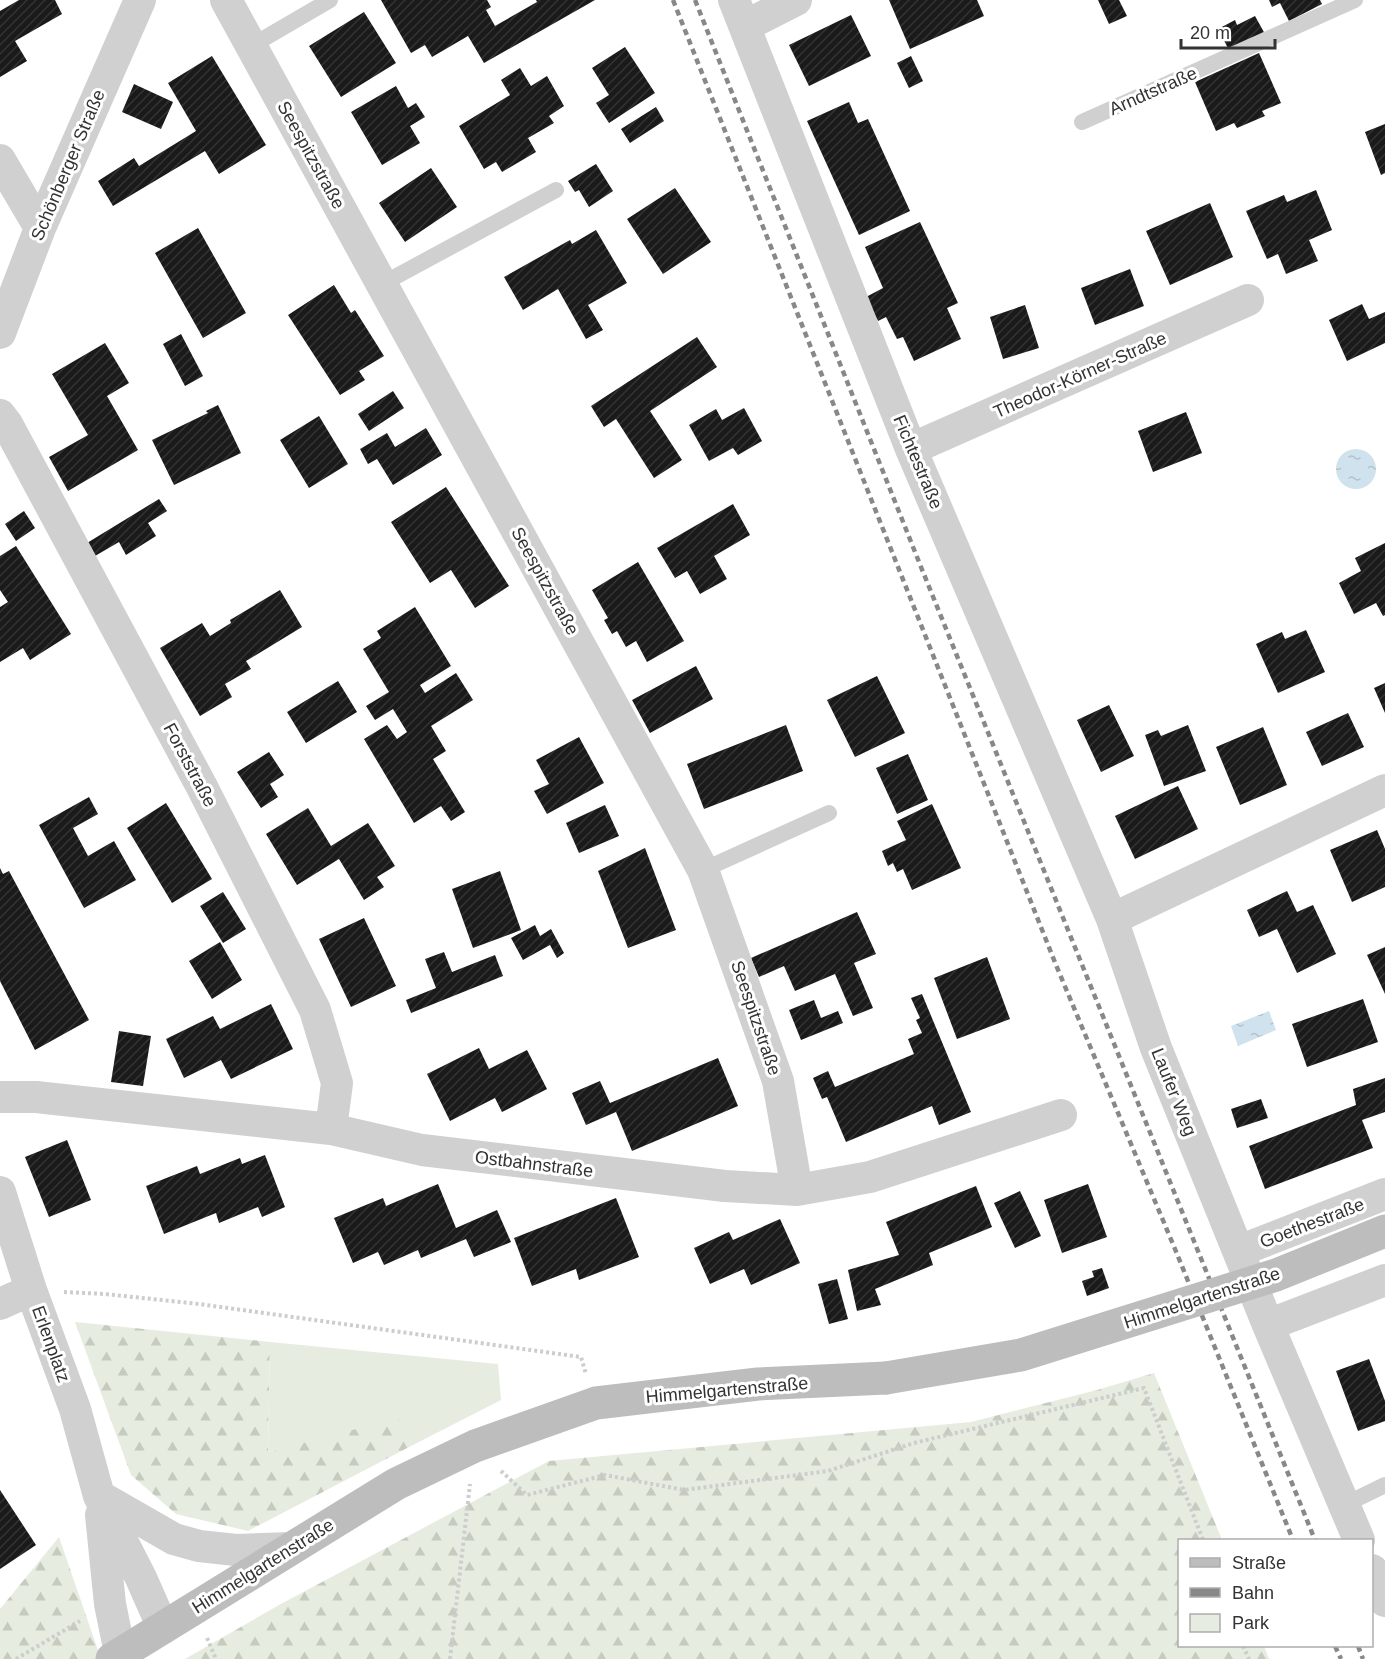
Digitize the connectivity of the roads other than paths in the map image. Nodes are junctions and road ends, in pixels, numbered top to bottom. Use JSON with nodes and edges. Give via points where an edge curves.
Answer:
{"nodes":[{"id":1,"x":141,"y":0,"type":"edge"},
{"id":2,"x":226,"y":0,"type":"edge"},
{"id":3,"x":330,"y":0,"type":"edge"},
{"id":4,"x":796,"y":0,"type":"edge"},
{"id":5,"x":1355,"y":0,"type":"edge"},
{"id":6,"x":739,"y":13,"type":"edge"},
{"id":7,"x":251,"y":46,"type":"junction"},
{"id":8,"x":1082,"y":122,"type":"dead end"},
{"id":9,"x":0,"y":160,"type":"edge"},
{"id":10,"x":556,"y":189,"type":"dead end"},
{"id":11,"x":40,"y":228,"type":"junction"},
{"id":12,"x":382,"y":284,"type":"junction"},
{"id":13,"x":1248,"y":300,"type":"dead end"},
{"id":14,"x":0,"y":333,"type":"edge"},
{"id":15,"x":0,"y":415,"type":"edge"},
{"id":16,"x":911,"y":449,"type":"junction"},
{"id":17,"x":1385,"y":790,"type":"edge"},
{"id":18,"x":828,"y":813,"type":"dead end"},
{"id":19,"x":703,"y":870,"type":"junction"},
{"id":20,"x":1112,"y":920,"type":"junction"},
{"id":21,"x":0,"y":1097,"type":"edge"},
{"id":22,"x":1061,"y":1115,"type":"dead end"},
{"id":23,"x":331,"y":1129,"type":"junction"},
{"id":24,"x":797,"y":1190,"type":"junction"},
{"id":25,"x":0,"y":1192,"type":"edge"},
{"id":26,"x":1385,"y":1194,"type":"edge"},
{"id":27,"x":1385,"y":1231,"type":"edge"},
{"id":28,"x":1239,"y":1251,"type":"junction"},
{"id":29,"x":1385,"y":1280,"type":"edge"},
{"id":30,"x":32,"y":1293,"type":"junction"},
{"id":31,"x":0,"y":1304,"type":"edge"},
{"id":32,"x":1268,"y":1325,"type":"junction"},
{"id":33,"x":1385,"y":1485,"type":"edge"},
{"id":34,"x":99,"y":1496,"type":"junction"},
{"id":35,"x":1344,"y":1505,"type":"junction"},
{"id":36,"x":1359,"y":1539,"type":"edge"},
{"id":37,"x":292,"y":1548,"type":"junction"},
{"id":38,"x":1373,"y":1574,"type":"edge"},
{"id":39,"x":1385,"y":1601,"type":"edge"},
{"id":40,"x":163,"y":1628,"type":"junction"},
{"id":41,"x":116,"y":1656,"type":"edge"}],
"edges":[{"from":1,"to":11,"type":"street","name":"Schönberger Straße"},
{"from":2,"to":7,"type":"street","name":"Seespitzstraße"},
{"from":3,"to":7,"type":"lane"},
{"from":4,"to":6,"type":"street"},
{"from":5,"to":8,"type":"lane","name":"Arndtstraße"},
{"from":6,"to":16,"type":"street","name":"Fichtestraße"},
{"from":7,"to":12,"type":"street","name":"Seespitzstraße"},
{"from":9,"to":11,"type":"street"},
{"from":10,"to":12,"type":"lane"},
{"from":11,"to":14,"type":"street","name":"Schönberger Straße"},
{"from":12,"to":19,"type":"street","name":"Seespitzstraße"},
{"from":13,"to":16,"type":"street","name":"Theodor-Körner-Straße"},
{"from":15,"to":23,"type":"street","name":"Forststraße","via":[[202,787],[315,1010],[337,1083]]},
{"from":16,"to":20,"type":"street","name":"Fichtestraße"},
{"from":17,"to":20,"type":"street"},
{"from":18,"to":19,"type":"lane"},
{"from":19,"to":24,"type":"street","name":"Seespitzstraße","via":[[778,1081]]},
{"from":20,"to":28,"type":"street","name":"Laufer Weg","via":[[1156,1048]]},
{"from":21,"to":23,"type":"street","name":"Ostbahnstraße","via":[[36,1097]]},
{"from":22,"to":24,"type":"street","name":"Ostbahnstraße","via":[[870,1177]]},
{"from":23,"to":24,"type":"street","name":"Ostbahnstraße","via":[[422,1150],[725,1186]]},
{"from":25,"to":30,"type":"street","name":"Erlenplatz"},
{"from":26,"to":28,"type":"street","name":"Goethestraße"},
{"from":27,"to":37,"type":"street","name":"Himmelgartenstraße","bridge":true,"via":[[1276,1275],[1021,1355],[886,1378],[758,1384],[596,1403],[475,1446],[396,1484]]},
{"from":28,"to":32,"type":"street","name":"Laufer Weg"},
{"from":29,"to":32,"type":"street"},
{"from":30,"to":31,"type":"street"},
{"from":30,"to":34,"type":"street","name":"Erlenplatz","via":[[75,1409]]},
{"from":32,"to":35,"type":"street","name":"Laufer Weg"},
{"from":33,"to":35,"type":"lane"},
{"from":34,"to":37,"type":"street","via":[[174,1539],[199,1546],[236,1550]]},
{"from":34,"to":40,"type":"street","name":"Erlenplatz"},
{"from":34,"to":41,"type":"street","name":"Erlenplatz"},
{"from":35,"to":36,"type":"street","name":"Laufer Weg"},
{"from":37,"to":40,"type":"street","name":"Himmelgartenstraße"},
{"from":38,"to":39,"type":"street"},
{"from":40,"to":41,"type":"street","name":"Himmelgartenstraße"}]}
